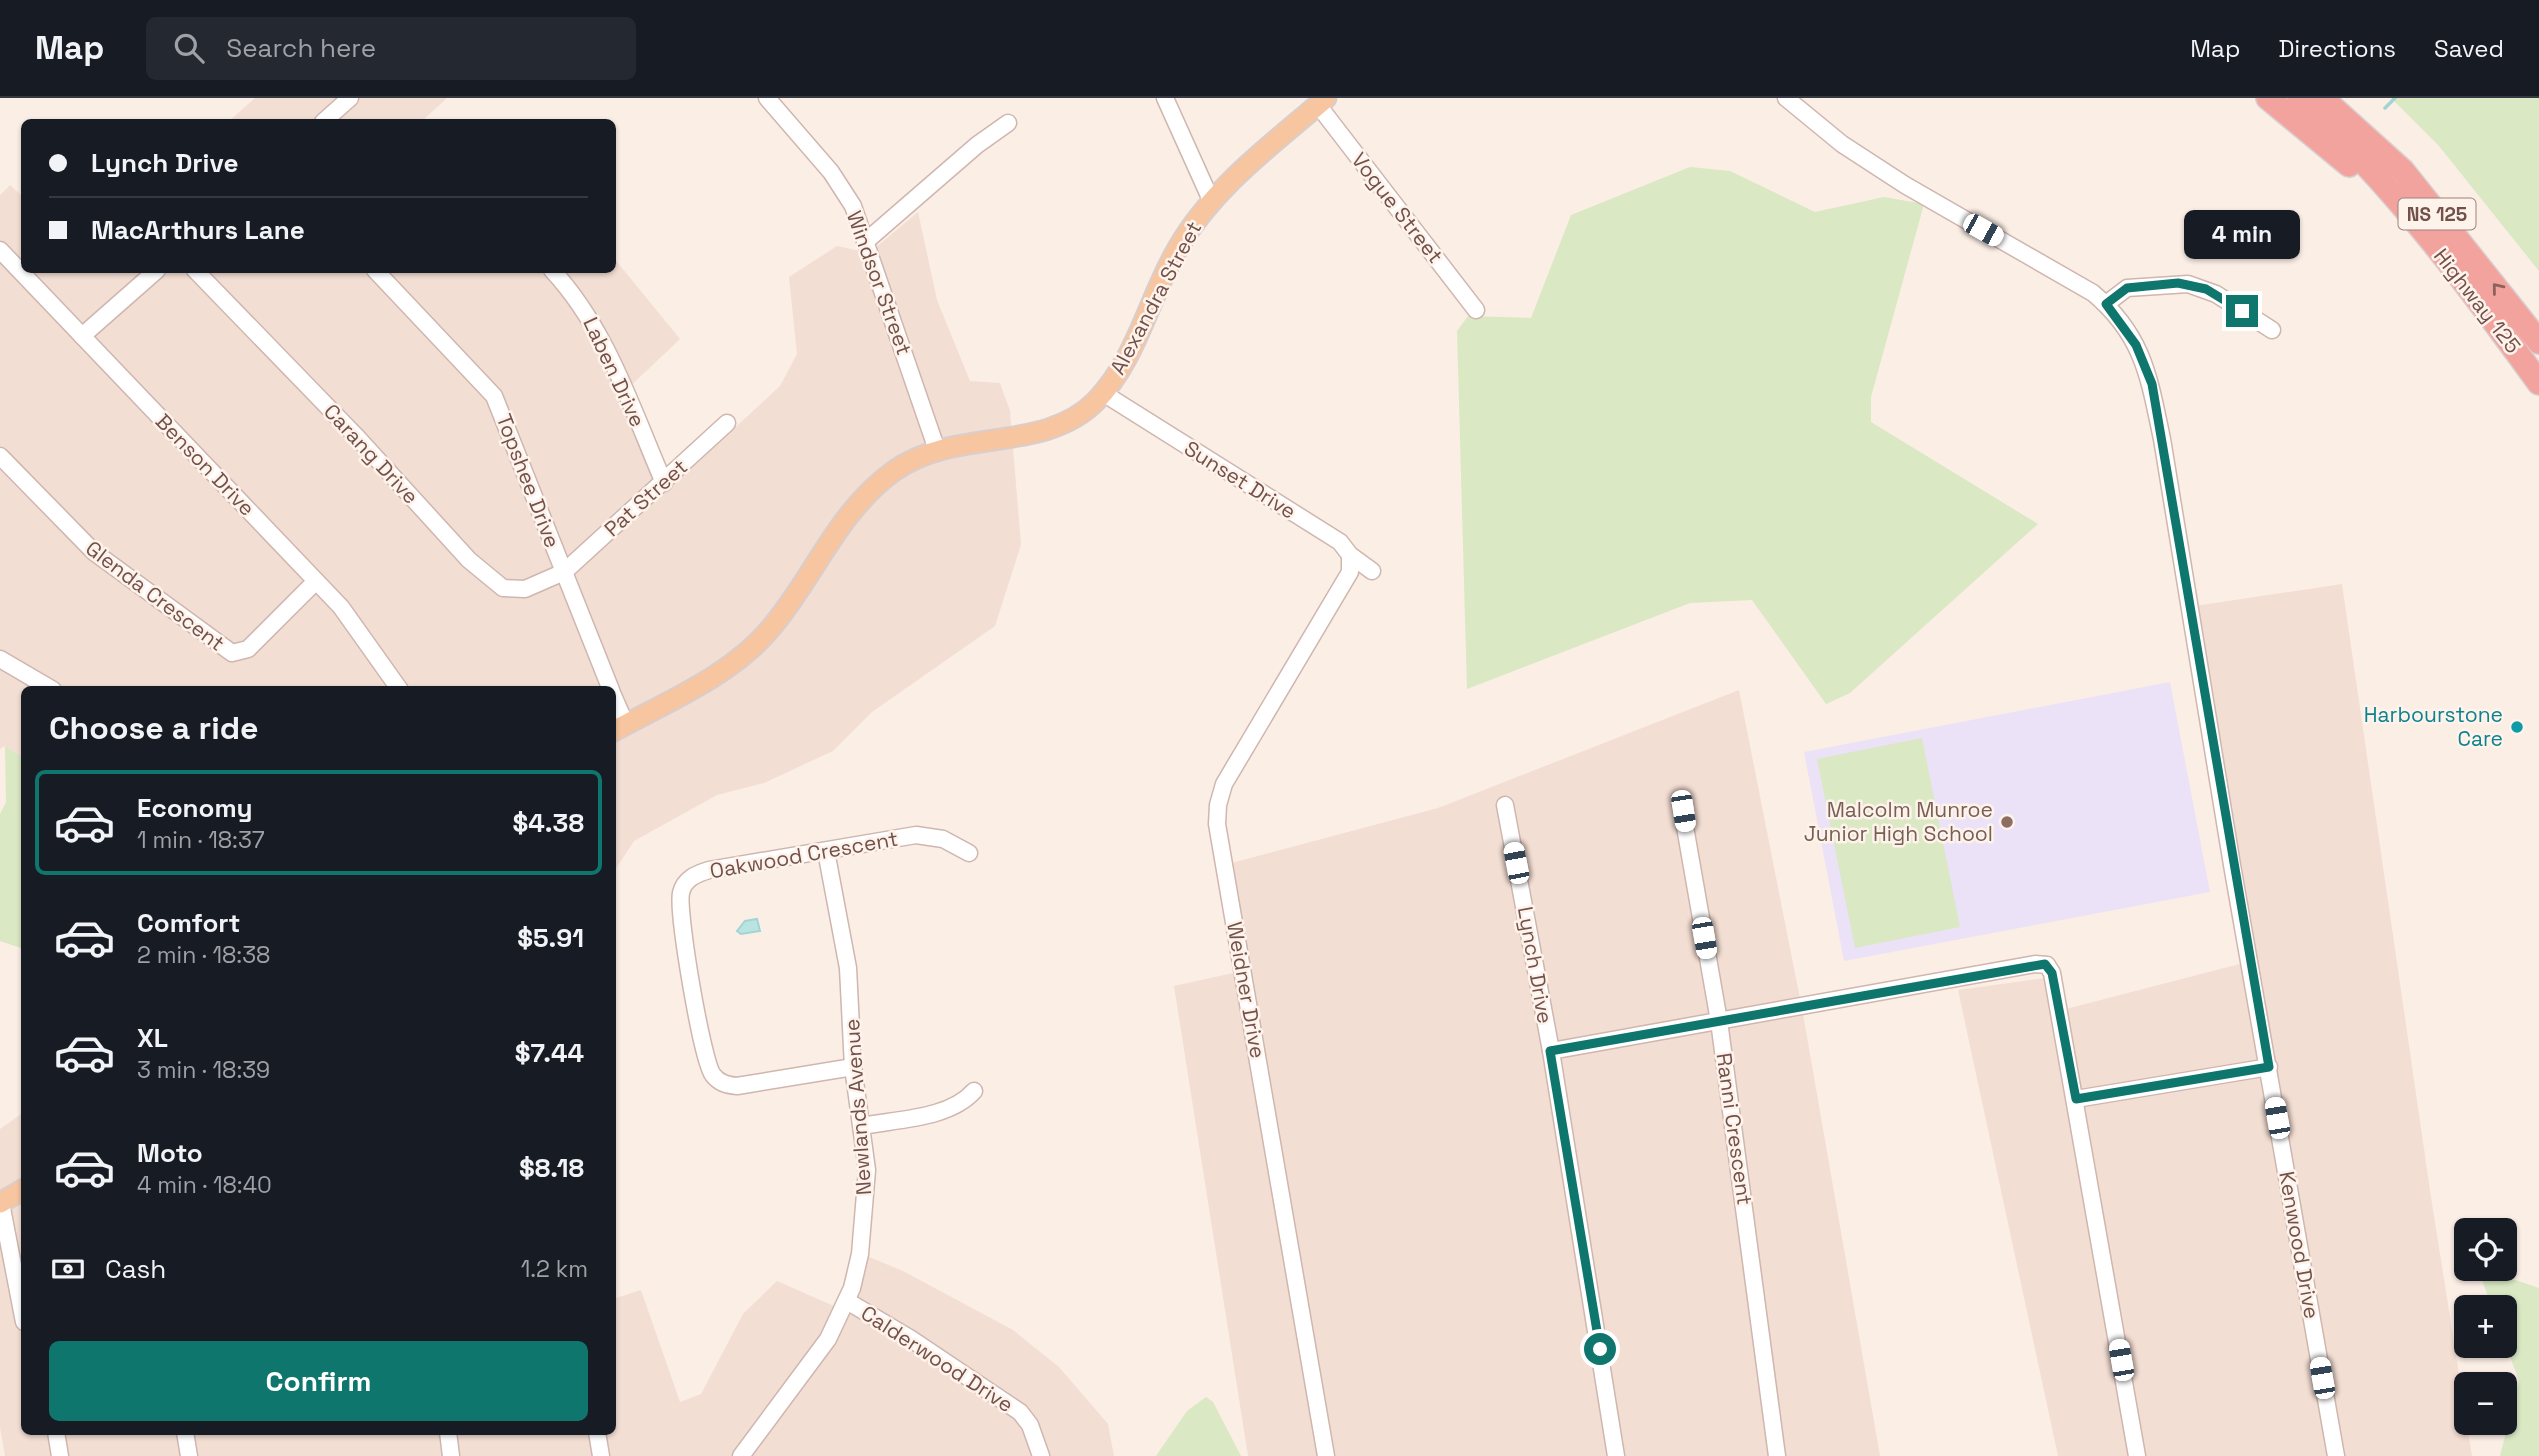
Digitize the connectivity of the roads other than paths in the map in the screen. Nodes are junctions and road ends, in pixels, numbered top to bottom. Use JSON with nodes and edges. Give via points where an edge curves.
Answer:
{"nodes":[{"id":1,"x":350,"y":98,"type":"edge"},
{"id":2,"x":767,"y":98,"type":"edge"},
{"id":3,"x":1165,"y":98,"type":"edge"},
{"id":4,"x":1787,"y":98,"type":"edge"},
{"id":5,"x":2268,"y":98,"type":"edge"},
{"id":6,"x":2299,"y":98,"type":"edge"},
{"id":7,"x":2322,"y":98,"type":"edge"},
{"id":8,"x":1322,"y":102,"type":"edge"},
{"id":9,"x":326,"y":119,"type":"edge"},
{"id":10,"x":1008,"y":123,"type":"dead end"},
{"id":11,"x":1211,"y":200,"type":"junction"},
{"id":12,"x":865,"y":242,"type":"junction"},
{"id":13,"x":0,"y":250,"type":"edge"},
{"id":14,"x":21,"y":272,"type":"edge"},
{"id":15,"x":22,"y":273,"type":"edge"},
{"id":16,"x":154,"y":273,"type":"edge"},
{"id":17,"x":198,"y":273,"type":"edge"},
{"id":18,"x":378,"y":273,"type":"edge"},
{"id":19,"x":555,"y":273,"type":"edge"},
{"id":20,"x":2472,"y":293,"type":"junction"},
{"id":21,"x":2106,"y":304,"type":"junction"},
{"id":22,"x":1476,"y":310,"type":"dead end"},
{"id":23,"x":2272,"y":330,"type":"dead end"},
{"id":24,"x":82,"y":336,"type":"junction"},
{"id":25,"x":2539,"y":342,"type":"edge"},
{"id":26,"x":2539,"y":383,"type":"edge"},
{"id":27,"x":1103,"y":393,"type":"junction"},
{"id":28,"x":727,"y":423,"type":"dead end"},
{"id":29,"x":937,"y":450,"type":"junction"},
{"id":30,"x":0,"y":456,"type":"edge"},
{"id":31,"x":664,"y":483,"type":"junction"},
{"id":32,"x":1350,"y":555,"type":"junction"},
{"id":33,"x":565,"y":572,"type":"junction"},
{"id":34,"x":1373,"y":572,"type":"dead end"},
{"id":35,"x":316,"y":582,"type":"junction"},
{"id":36,"x":0,"y":659,"type":"edge"},
{"id":37,"x":46,"y":686,"type":"edge"},
{"id":38,"x":397,"y":686,"type":"edge"},
{"id":39,"x":610,"y":686,"type":"edge"},
{"id":40,"x":619,"y":728,"type":"edge"},
{"id":41,"x":1681,"y":804,"type":"dead end"},
{"id":42,"x":1504,"y":806,"type":"dead end"},
{"id":43,"x":826,"y":851,"type":"junction"},
{"id":44,"x":970,"y":853,"type":"dead end"},
{"id":45,"x":1719,"y":1021,"type":"junction"},
{"id":46,"x":1550,"y":1051,"type":"junction"},
{"id":47,"x":853,"y":1067,"type":"junction"},
{"id":48,"x":2269,"y":1067,"type":"junction"},
{"id":49,"x":975,"y":1091,"type":"dead end"},
{"id":50,"x":2076,"y":1099,"type":"junction"},
{"id":51,"x":862,"y":1126,"type":"junction"},
{"id":52,"x":21,"y":1191,"type":"edge"},
{"id":53,"x":1,"y":1203,"type":"edge"},
{"id":54,"x":847,"y":1301,"type":"junction"},
{"id":55,"x":21,"y":1306,"type":"edge"},
{"id":56,"x":56,"y":1435,"type":"edge"},
{"id":57,"x":186,"y":1435,"type":"edge"},
{"id":58,"x":448,"y":1435,"type":"edge"},
{"id":59,"x":598,"y":1435,"type":"edge"},
{"id":60,"x":60,"y":1456,"type":"edge"},
{"id":61,"x":189,"y":1456,"type":"edge"},
{"id":62,"x":451,"y":1456,"type":"edge"},
{"id":63,"x":601,"y":1456,"type":"edge"},
{"id":64,"x":741,"y":1456,"type":"edge"},
{"id":65,"x":1041,"y":1456,"type":"edge"},
{"id":66,"x":1326,"y":1456,"type":"edge"},
{"id":67,"x":1616,"y":1456,"type":"edge"},
{"id":68,"x":1777,"y":1456,"type":"edge"},
{"id":69,"x":2137,"y":1456,"type":"edge"},
{"id":70,"x":2336,"y":1456,"type":"edge"}],
"edges":[{"from":1,"to":9,"type":"street"},
{"from":2,"to":12,"type":"street","name":"Windsor Street","via":[[831,172],[853,206]]},
{"from":3,"to":11,"type":"street"},
{"from":4,"to":21,"type":"street","name":"Kenwood Drive","via":[[1869,162],[2083,286]]},
{"from":5,"to":20,"type":"highway","via":[[2360,176]]},
{"from":6,"to":20,"type":"highway","name":"Highway 125","number":"NS 125","via":[[2337,133]]},
{"from":25,"to":7,"type":"highway","name":"Highway 125","number":"NS 125","one_way":true,"via":[[2403,172]]},
{"from":8,"to":11,"type":"main road","name":"Alexandra Street"},
{"from":8,"to":22,"type":"street","name":"Vogue Street"},
{"from":10,"to":12,"type":"street"},
{"from":11,"to":27,"type":"main road","name":"Alexandra Street","via":[[1177,249],[1128,354]]},
{"from":12,"to":29,"type":"street","name":"Windsor Street"},
{"from":13,"to":14,"type":"street","name":"Benson Drive"},
{"from":15,"to":24,"type":"street","name":"Benson Drive"},
{"from":16,"to":24,"type":"street"},
{"from":17,"to":33,"type":"street","name":"Carang Drive","via":[[488,579],[499,587],[518,590]]},
{"from":18,"to":33,"type":"street","name":"Topshee Drive","via":[[494,396]]},
{"from":19,"to":31,"type":"street","name":"Laben Drive","via":[[599,332]]},
{"from":20,"to":26,"type":"highway","name":"Highway 125","number":"NS 125"},
{"from":21,"to":23,"type":"street","via":[[2127,288],[2188,284],[2216,294]]},
{"from":21,"to":48,"type":"street","name":"Kenwood Drive","via":[[2132,338],[2152,384]]},
{"from":24,"to":35,"type":"street","name":"Benson Drive"},
{"from":27,"to":29,"type":"main road","name":"Alexandra Street","via":[[1080,415],[1053,428]]},
{"from":27,"to":32,"type":"street","name":"Sunset Drive","via":[[1340,542]]},
{"from":28,"to":31,"type":"street","name":"Pat Street"},
{"from":29,"to":40,"type":"main road","name":"Alexandra Street","via":[[870,490],[830,538],[772,627],[748,653]]},
{"from":30,"to":35,"type":"street","name":"Glenda Crescent","via":[[83,543],[232,653],[248,649]]},
{"from":31,"to":33,"type":"street","name":"Pat Street"},
{"from":32,"to":34,"type":"street","name":"Sunset Drive"},
{"from":32,"to":66,"type":"street","name":"Weidner Drive","via":[[1350,572],[1224,784],[1217,815]]},
{"from":33,"to":39,"type":"street","name":"Topshee Drive"},
{"from":35,"to":38,"type":"street","name":"Benson Drive","via":[[363,635]]},
{"from":36,"to":37,"type":"street"},
{"from":41,"to":45,"type":"street","name":"Ranni Crescent"},
{"from":42,"to":46,"type":"street","name":"Lynch Drive"},
{"from":43,"to":44,"type":"street","name":"Oakwood Crescent","via":[[926,835]]},
{"from":43,"to":47,"type":"street","name":"Newlands Avenue","via":[[848,968]]},
{"from":43,"to":47,"type":"street","name":"Oakwood Crescent","via":[[699,873],[685,884],[681,902],[705,1056],[712,1075],[727,1085],[747,1086]]},
{"from":45,"to":46,"type":"street"},
{"from":45,"to":50,"type":"street","via":[[2045,964],[2052,973]]},
{"from":45,"to":68,"type":"street","name":"Ranni Crescent"},
{"from":46,"to":67,"type":"street","name":"Lynch Drive"},
{"from":47,"to":51,"type":"street","name":"Newlands Avenue"},
{"from":48,"to":50,"type":"street"},
{"from":48,"to":70,"type":"street","name":"Kenwood Drive"},
{"from":49,"to":51,"type":"street","via":[[944,1110]]},
{"from":50,"to":69,"type":"street"},
{"from":51,"to":54,"type":"street","name":"Newlands Avenue","via":[[867,1170],[865,1215],[859,1262]]},
{"from":52,"to":53,"type":"main road"},
{"from":53,"to":55,"type":"street"},
{"from":54,"to":64,"type":"street","name":"Newlands Avenue","via":[[828,1339]]},
{"from":54,"to":65,"type":"street","name":"Calderwood Drive","via":[[1020,1412]]},
{"from":56,"to":60,"type":"street"},
{"from":57,"to":61,"type":"street"},
{"from":58,"to":62,"type":"street"},
{"from":59,"to":63,"type":"street"}]}
